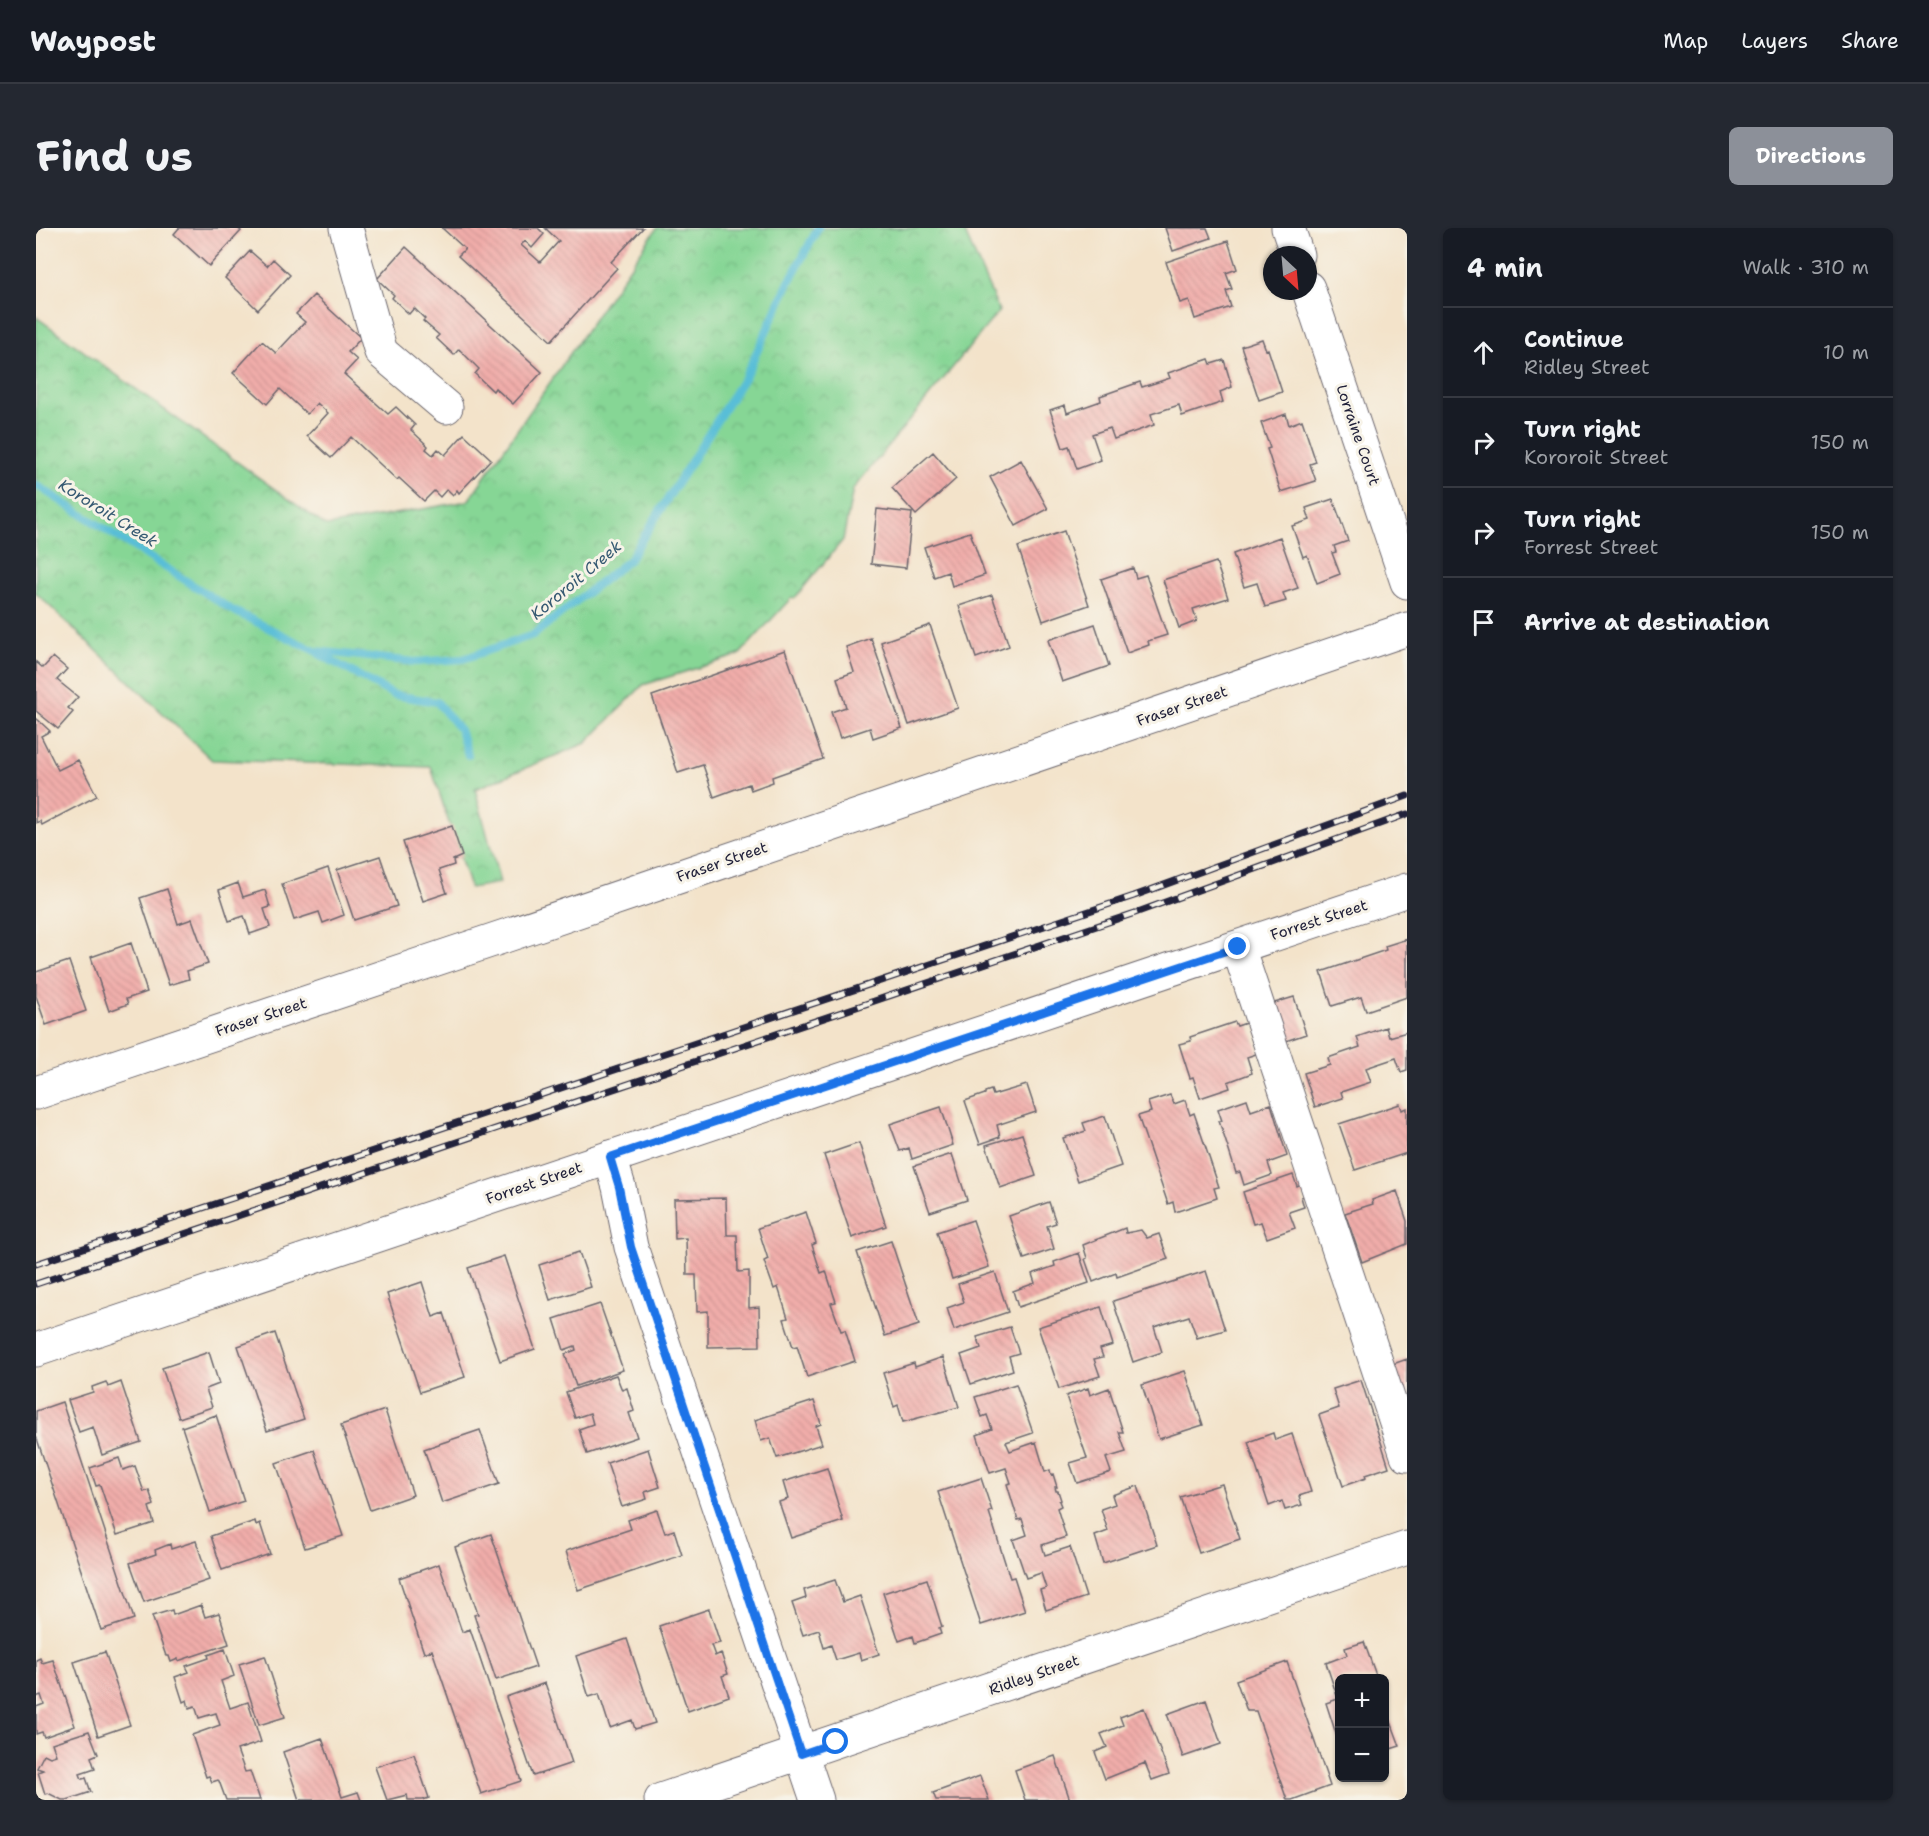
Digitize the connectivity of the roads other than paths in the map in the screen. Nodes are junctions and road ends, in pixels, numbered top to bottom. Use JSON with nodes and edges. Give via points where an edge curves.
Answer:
{"nodes":[{"id":1,"x":346,"y":228,"type":"edge"},
{"id":2,"x":1288,"y":228,"type":"edge"},
{"id":3,"x":1294,"y":246,"type":"edge"},
{"id":4,"x":1312,"y":300,"type":"edge"},
{"id":5,"x":446,"y":407,"type":"dead end"},
{"id":6,"x":1407,"y":582,"type":"edge"},
{"id":7,"x":1407,"y":629,"type":"edge"},
{"id":8,"x":1407,"y":890,"type":"edge"},
{"id":9,"x":1238,"y":947,"type":"junction"},
{"id":10,"x":36,"y":1092,"type":"edge"},
{"id":11,"x":600,"y":1161,"type":"junction"},
{"id":12,"x":36,"y":1350,"type":"edge"},
{"id":13,"x":1407,"y":1455,"type":"edge"},
{"id":14,"x":1407,"y":1548,"type":"edge"},
{"id":15,"x":801,"y":1754,"type":"junction"},
{"id":16,"x":661,"y":1800,"type":"edge"},
{"id":17,"x":817,"y":1800,"type":"edge"}],
"edges":[{"from":1,"to":5,"type":"street","via":[[381,352]]},
{"from":2,"to":3,"type":"street"},
{"from":4,"to":6,"type":"street","name":"Lorraine Court"},
{"from":7,"to":10,"type":"street","name":"Fraser Street"},
{"from":8,"to":9,"type":"street","name":"Forrest Street"},
{"from":9,"to":11,"type":"street","name":"Forrest Street"},
{"from":9,"to":13,"type":"street"},
{"from":11,"to":12,"type":"street","name":"Forrest Street"},
{"from":11,"to":15,"type":"street","via":[[619,1187],[631,1247]]},
{"from":14,"to":15,"type":"street","name":"Ridley Street"},
{"from":15,"to":16,"type":"street","name":"Ridley Street"},
{"from":15,"to":17,"type":"street"}]}
